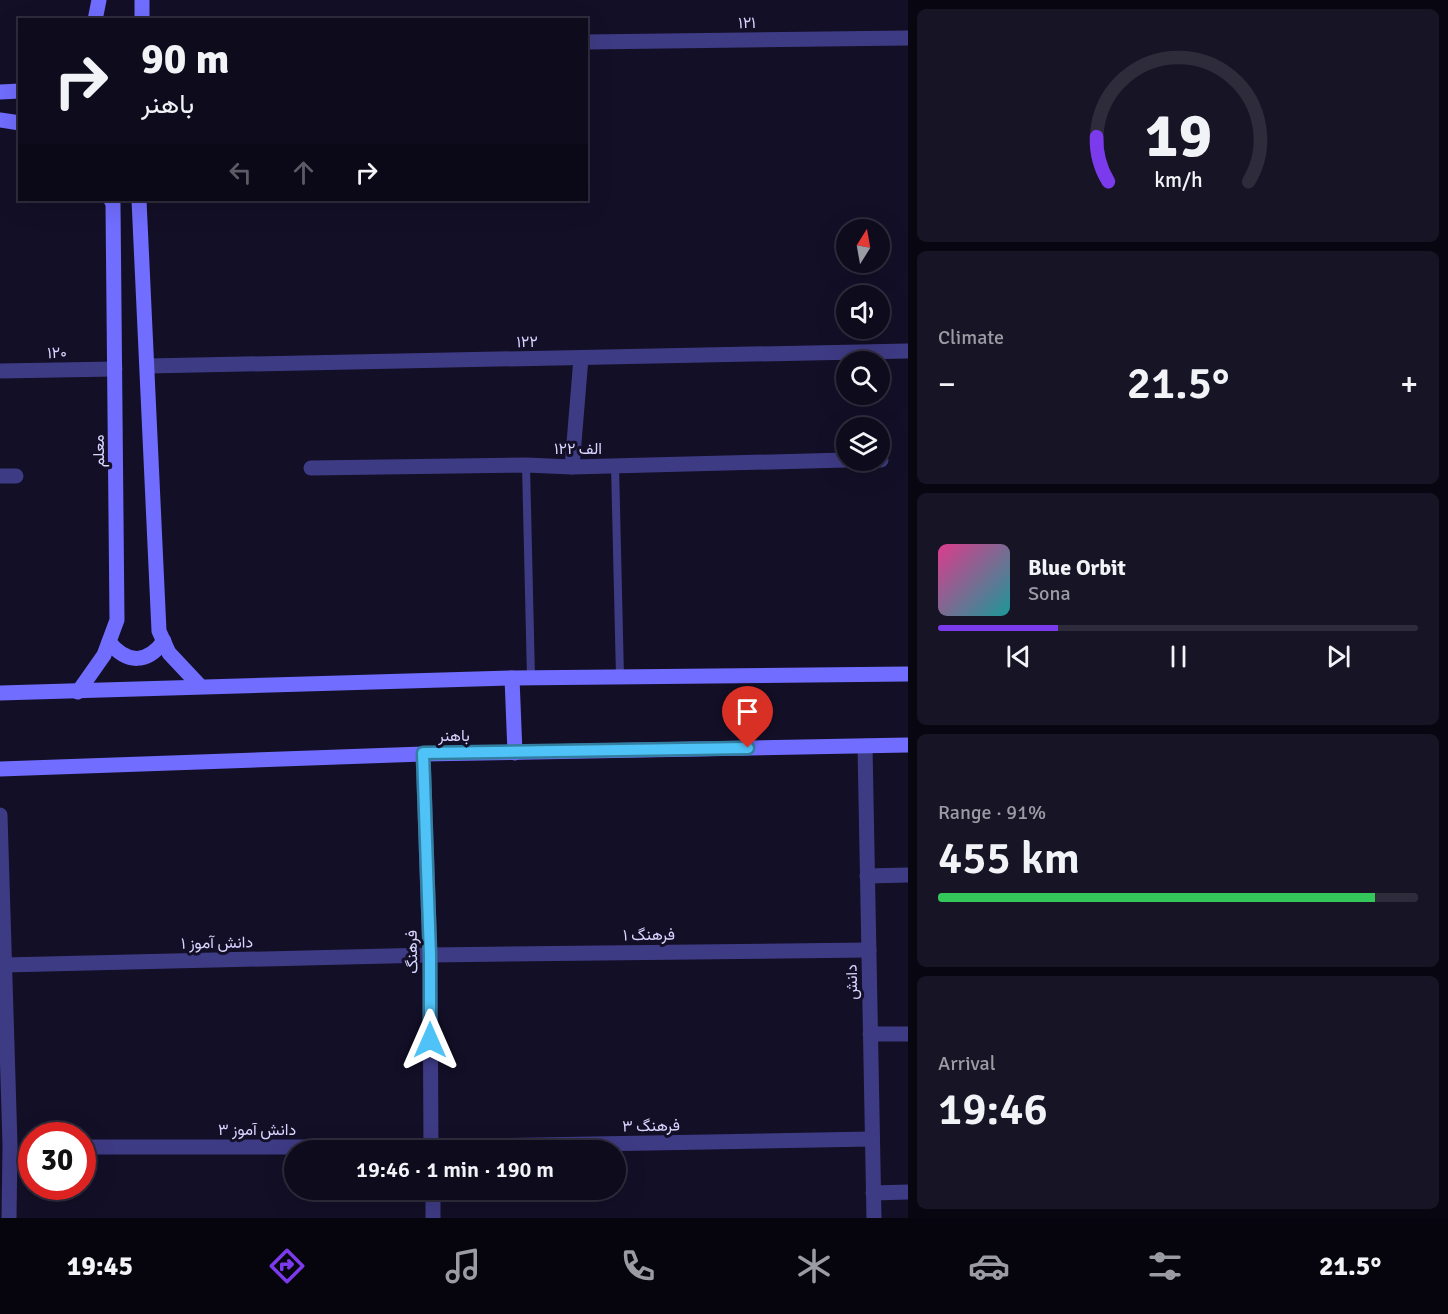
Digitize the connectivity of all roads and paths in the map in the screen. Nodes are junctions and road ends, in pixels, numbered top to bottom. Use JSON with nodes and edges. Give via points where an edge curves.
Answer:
{"nodes":[{"id":1,"x":99,"y":0,"type":"edge"},
{"id":2,"x":142,"y":0,"type":"edge"},
{"id":3,"x":95,"y":18,"type":"edge"},
{"id":4,"x":142,"y":18,"type":"edge"},
{"id":5,"x":908,"y":38,"type":"edge"},
{"id":6,"x":588,"y":42,"type":"edge"},
{"id":7,"x":18,"y":91,"type":"edge"},
{"id":8,"x":0,"y":92,"type":"edge"},
{"id":9,"x":0,"y":120,"type":"edge"},
{"id":10,"x":18,"y":123,"type":"edge"},
{"id":11,"x":112,"y":201,"type":"edge"},
{"id":12,"x":139,"y":201,"type":"edge"},
{"id":13,"x":908,"y":351,"type":"edge"},
{"id":14,"x":581,"y":358,"type":"junction"},
{"id":15,"x":148,"y":366,"type":"junction"},
{"id":16,"x":115,"y":369,"type":"junction"},
{"id":17,"x":0,"y":371,"type":"edge"},
{"id":18,"x":836,"y":460,"type":"edge"},
{"id":19,"x":526,"y":465,"type":"junction"},
{"id":20,"x":615,"y":465,"type":"junction"},
{"id":21,"x":572,"y":467,"type":"junction"},
{"id":22,"x":311,"y":468,"type":"dead end"},
{"id":23,"x":0,"y":476,"type":"edge"},
{"id":24,"x":16,"y":476,"type":"dead end"},
{"id":25,"x":164,"y":641,"type":"junction"},
{"id":26,"x":110,"y":642,"type":"junction"},
{"id":27,"x":908,"y":674,"type":"edge"},
{"id":28,"x":620,"y":677,"type":"junction"},
{"id":29,"x":512,"y":678,"type":"junction"},
{"id":30,"x":531,"y":678,"type":"junction"},
{"id":31,"x":200,"y":687,"type":"junction"},
{"id":32,"x":78,"y":692,"type":"junction"},
{"id":33,"x":0,"y":693,"type":"edge"},
{"id":34,"x":908,"y":745,"type":"edge"},
{"id":35,"x":865,"y":746,"type":"junction"},
{"id":36,"x":423,"y":753,"type":"junction"},
{"id":37,"x":515,"y":753,"type":"junction"},
{"id":38,"x":0,"y":768,"type":"edge"},
{"id":39,"x":0,"y":815,"type":"edge"},
{"id":40,"x":908,"y":875,"type":"edge"},
{"id":41,"x":867,"y":876,"type":"junction"},
{"id":42,"x":869,"y":950,"type":"junction"},
{"id":43,"x":430,"y":955,"type":"junction"},
{"id":44,"x":4,"y":965,"type":"junction"},
{"id":45,"x":870,"y":1034,"type":"junction"},
{"id":46,"x":908,"y":1034,"type":"edge"},
{"id":47,"x":873,"y":1139,"type":"junction"},
{"id":48,"x":431,"y":1140,"type":"edge"},
{"id":49,"x":626,"y":1145,"type":"edge"},
{"id":50,"x":96,"y":1147,"type":"edge"},
{"id":51,"x":284,"y":1148,"type":"edge"},
{"id":52,"x":908,"y":1192,"type":"edge"},
{"id":53,"x":873,"y":1193,"type":"junction"},
{"id":54,"x":433,"y":1200,"type":"edge"},
{"id":55,"x":9,"y":1218,"type":"edge"},
{"id":56,"x":434,"y":1218,"type":"edge"},
{"id":57,"x":874,"y":1218,"type":"edge"}],
"edges":[{"from":1,"to":3,"type":"main road"},
{"from":2,"to":4,"type":"main road"},
{"from":5,"to":6,"type":"street","name":"۱۲۱"},
{"from":7,"to":8,"type":"main road"},
{"from":9,"to":10,"type":"main road"},
{"from":11,"to":16,"type":"main road","name":"معلم"},
{"from":12,"to":15,"type":"main road"},
{"from":13,"to":14,"type":"street","name":"۱۲۲"},
{"from":14,"to":15,"type":"street","name":"۱۲۲"},
{"from":14,"to":21,"type":"street"},
{"from":15,"to":25,"type":"main road","via":[[159,632]]},
{"from":16,"to":17,"type":"street","name":"۱۲۰"},
{"from":16,"to":26,"type":"main road","name":"معلم","via":[[117,620]]},
{"from":18,"to":20,"type":"street","name":"۱۲۲ الف"},
{"from":19,"to":21,"type":"street","name":"۱۲۲ الف"},
{"from":19,"to":22,"type":"street","name":"۱۲۲ الف"},
{"from":19,"to":30,"type":"lane"},
{"from":20,"to":21,"type":"street","name":"۱۲۲ الف"},
{"from":20,"to":28,"type":"lane"},
{"from":23,"to":24,"type":"street"},
{"from":25,"to":26,"type":"main road","via":[[156,652],[144,658],[118,653]]},
{"from":25,"to":31,"type":"main road","via":[[169,653]]},
{"from":26,"to":32,"type":"main road","name":"معلم"},
{"from":27,"to":28,"type":"main road"},
{"from":28,"to":30,"type":"main road"},
{"from":29,"to":30,"type":"main road"},
{"from":29,"to":31,"type":"main road"},
{"from":29,"to":37,"type":"main road"},
{"from":31,"to":32,"type":"main road"},
{"from":32,"to":33,"type":"main road"},
{"from":34,"to":35,"type":"main road","name":"باهنر"},
{"from":35,"to":37,"type":"main road","name":"باهنر"},
{"from":35,"to":41,"type":"street","name":"دانش"},
{"from":36,"to":37,"type":"main road","name":"باهنر"},
{"from":36,"to":38,"type":"main road","name":"باهنر"},
{"from":36,"to":43,"type":"street","name":"فرهنگ"},
{"from":39,"to":44,"type":"street"},
{"from":40,"to":41,"type":"street"},
{"from":41,"to":42,"type":"street","name":"دانش"},
{"from":42,"to":43,"type":"street","name":"فرهنگ ۱"},
{"from":42,"to":45,"type":"street","name":"دانش"},
{"from":43,"to":44,"type":"street","name":"دانش آموز ۱"},
{"from":43,"to":48,"type":"street","name":"فرهنگ"},
{"from":44,"to":55,"type":"street"},
{"from":45,"to":46,"type":"street"},
{"from":45,"to":47,"type":"street","name":"دانش"},
{"from":47,"to":49,"type":"street","name":"فرهنگ ۳"},
{"from":47,"to":53,"type":"street","name":"دانش"},
{"from":50,"to":51,"type":"street","name":"دانش آموز ۳"},
{"from":52,"to":53,"type":"street"},
{"from":53,"to":57,"type":"street","name":"دانش"},
{"from":54,"to":56,"type":"street"}]}
